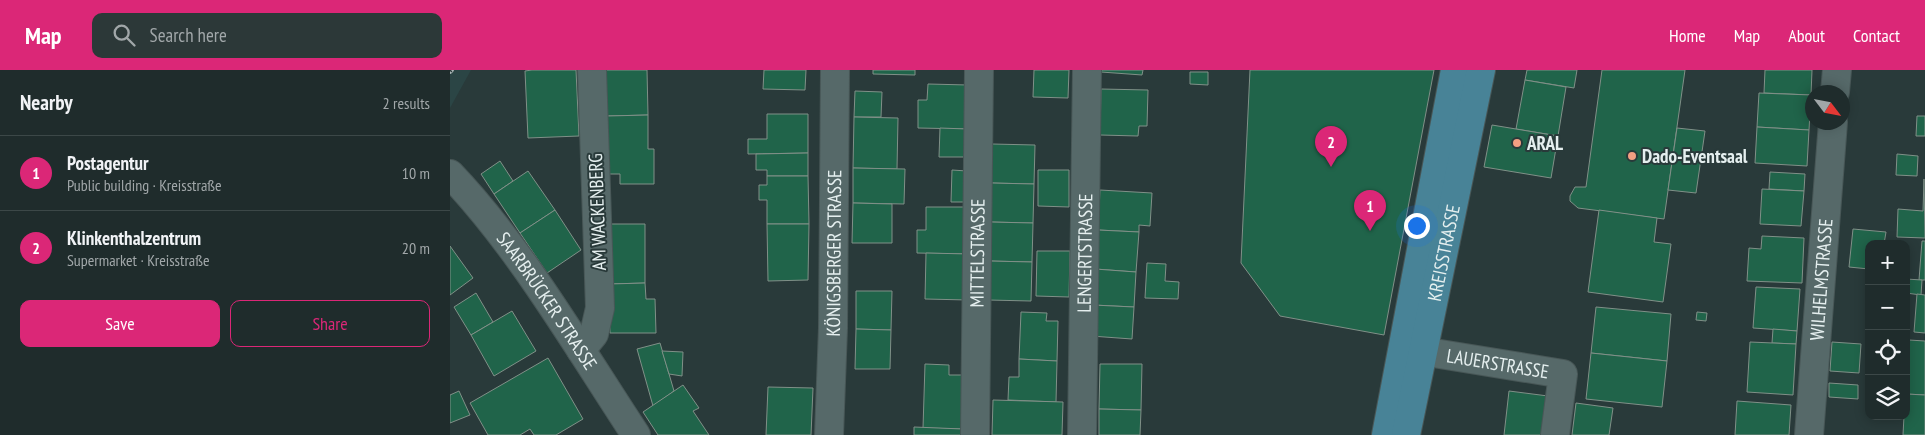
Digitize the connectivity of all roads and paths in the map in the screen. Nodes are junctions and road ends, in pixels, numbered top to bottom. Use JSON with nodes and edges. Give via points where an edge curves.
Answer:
{"nodes":[{"id":1,"x":592,"y":70,"type":"edge"},
{"id":2,"x":835,"y":70,"type":"edge"},
{"id":3,"x":979,"y":70,"type":"edge"},
{"id":4,"x":1086,"y":70,"type":"edge"},
{"id":5,"x":1455,"y":70,"type":"edge"},
{"id":6,"x":1481,"y":70,"type":"edge"},
{"id":7,"x":1837,"y":70,"type":"edge"},
{"id":8,"x":1836,"y":85,"type":"edge"},
{"id":9,"x":1832,"y":130,"type":"edge"},
{"id":10,"x":450,"y":174,"type":"edge"},
{"id":11,"x":581,"y":350,"type":"junction"},
{"id":12,"x":1413,"y":350,"type":"junction"},
{"id":13,"x":636,"y":435,"type":"edge"},
{"id":14,"x":829,"y":435,"type":"edge"},
{"id":15,"x":975,"y":435,"type":"edge"},
{"id":16,"x":1082,"y":435,"type":"edge"},
{"id":17,"x":1386,"y":435,"type":"edge"},
{"id":18,"x":1406,"y":435,"type":"edge"},
{"id":19,"x":1555,"y":435,"type":"edge"},
{"id":20,"x":1809,"y":435,"type":"edge"}],
"edges":[{"from":1,"to":11,"type":"street","name":"AM WACKENBERG","via":[[600,308],[594,334]]},
{"from":2,"to":14,"type":"street","name":"KÖNIGSBERGER STRASSE"},
{"from":3,"to":15,"type":"street","name":"MITTELSTRASSE"},
{"from":4,"to":16,"type":"street","name":"LENGERTSTRASSE"},
{"from":5,"to":12,"type":"main road","name":"KREISSTRASSE"},
{"from":6,"to":12,"type":"main road","name":"KREISSTRASSE"},
{"from":7,"to":8,"type":"street"},
{"from":9,"to":20,"type":"street","name":"WILHELMSTRASSE"},
{"from":10,"to":11,"type":"street","name":"SAARBRÜCKER STRASSE","via":[[503,238]]},
{"from":11,"to":13,"type":"street","name":"SAARBRÜCKER STRASSE"},
{"from":12,"to":17,"type":"main road","name":"KREISSTRASSE"},
{"from":12,"to":18,"type":"main road","name":"KREISSTRASSE"},
{"from":12,"to":19,"type":"street","name":"LAUERSTRASSE","via":[[1563,374]]}]}
